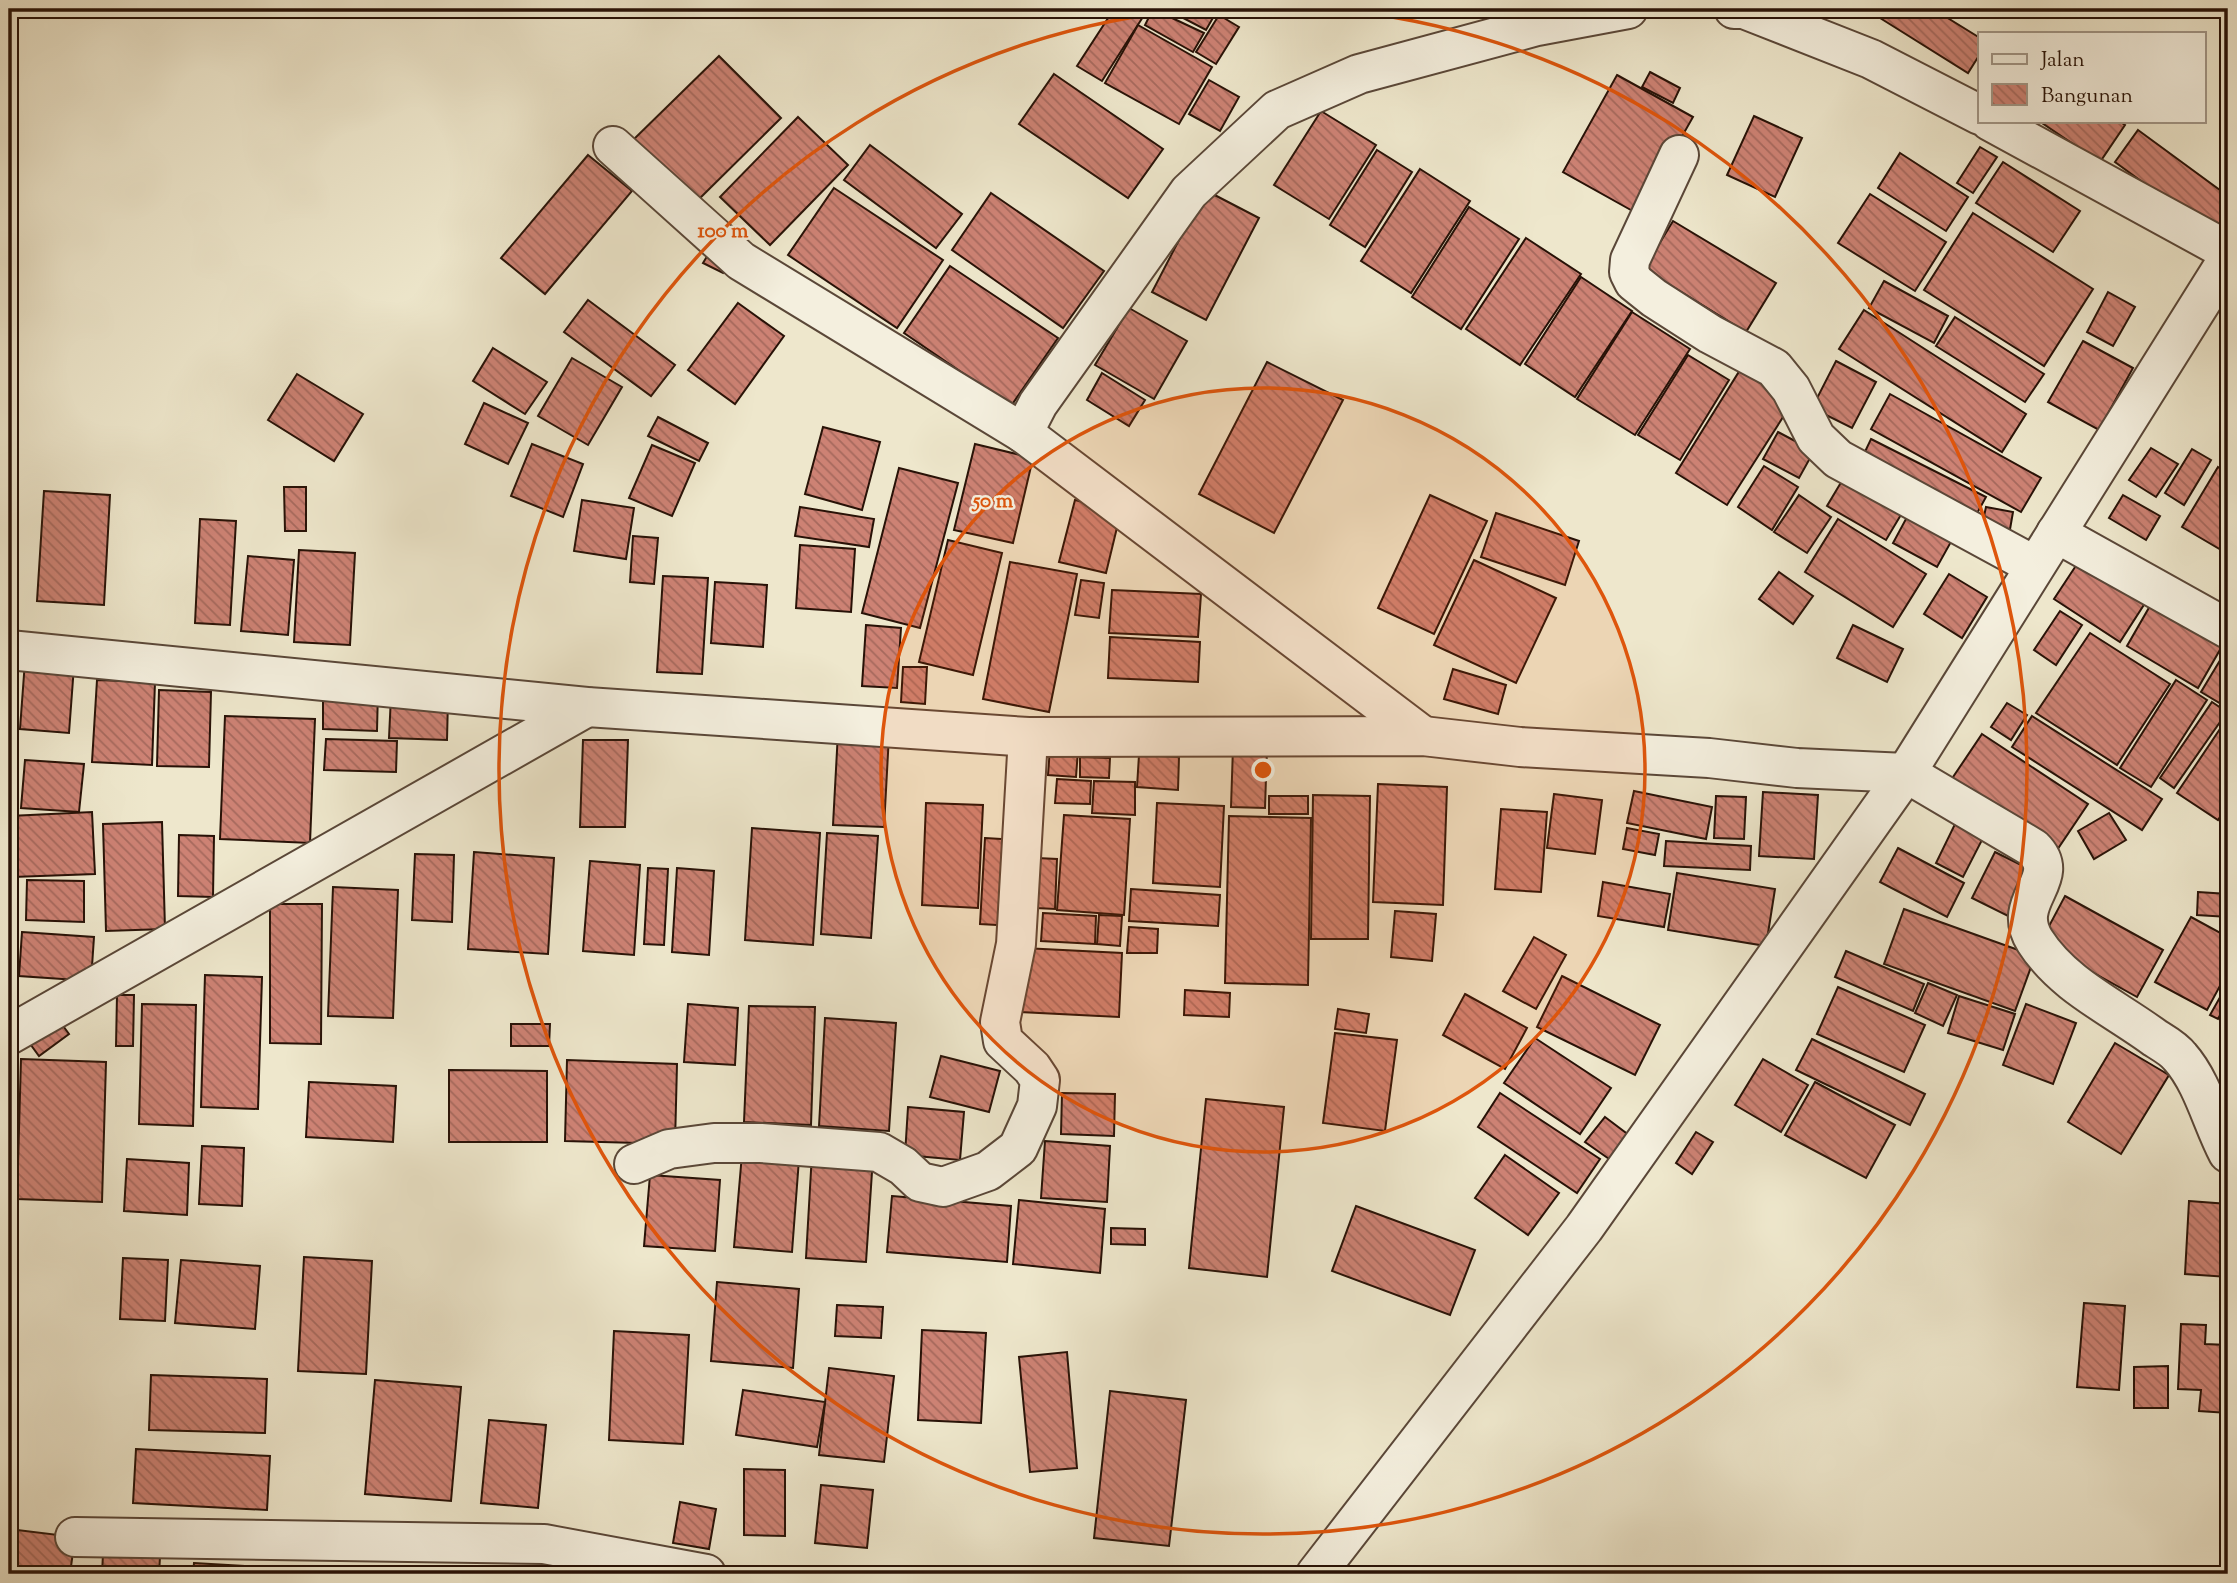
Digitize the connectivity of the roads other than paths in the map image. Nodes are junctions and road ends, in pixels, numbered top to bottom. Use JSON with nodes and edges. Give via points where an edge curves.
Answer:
{"nodes":[{"id":1,"x":1628,"y":9,"type":"edge"},
{"id":2,"x":1734,"y":9,"type":"edge"},
{"id":3,"x":1978,"y":114,"type":"edge"},
{"id":4,"x":1992,"y":122,"type":"edge"},
{"id":5,"x":613,"y":146,"type":"dead end"},
{"id":6,"x":1679,"y":155,"type":"dead end"},
{"id":7,"x":2228,"y":251,"type":"edge"},
{"id":8,"x":2228,"y":259,"type":"edge"},
{"id":9,"x":1023,"y":433,"type":"junction"},
{"id":10,"x":2056,"y":533,"type":"junction"},
{"id":11,"x":2035,"y":566,"type":"junction"},
{"id":12,"x":2228,"y":629,"type":"edge"},
{"id":13,"x":9,"y":650,"type":"edge"},
{"id":14,"x":587,"y":707,"type":"junction"},
{"id":15,"x":1423,"y":736,"type":"junction"},
{"id":16,"x":1028,"y":737,"type":"junction"},
{"id":17,"x":1906,"y":773,"type":"junction"},
{"id":18,"x":9,"y":1035,"type":"edge"},
{"id":19,"x":2228,"y":1153,"type":"edge"},
{"id":20,"x":634,"y":1164,"type":"dead end"},
{"id":21,"x":75,"y":1537,"type":"dead end"},
{"id":22,"x":706,"y":1574,"type":"edge"},
{"id":23,"x":1316,"y":1574,"type":"edge"}],
"edges":[{"from":1,"to":9,"type":"street","via":[[1537,26],[1359,74],[1277,110],[1189,192],[1038,404]]},
{"from":2,"to":3,"type":"street","via":[[1871,59]]},
{"from":4,"to":7,"type":"street"},
{"from":5,"to":9,"type":"street","via":[[741,261]]},
{"from":6,"to":11,"type":"street","via":[[1630,260],[1634,282],[1710,334],[1774,368],[1791,389],[1816,438],[1838,459]]},
{"from":8,"to":10,"type":"street"},
{"from":9,"to":15,"type":"street"},
{"from":10,"to":11,"type":"street"},
{"from":10,"to":12,"type":"street"},
{"from":11,"to":17,"type":"street"},
{"from":13,"to":14,"type":"street"},
{"from":14,"to":16,"type":"street"},
{"from":14,"to":18,"type":"street"},
{"from":15,"to":16,"type":"street"},
{"from":15,"to":17,"type":"street","via":[[1520,747]]},
{"from":16,"to":20,"type":"street","via":[[1016,944],[1000,1022],[1003,1041],[1040,1080],[1037,1106],[1018,1149],[988,1171],[943,1187],[920,1182],[879,1152],[761,1143],[669,1149]]},
{"from":17,"to":19,"type":"street","via":[[2041,855],[2044,875],[2027,914],[2031,936],[2046,960],[2180,1056]]},
{"from":17,"to":23,"type":"street","via":[[1584,1228]]},
{"from":21,"to":22,"type":"street","via":[[544,1544]]}]}
